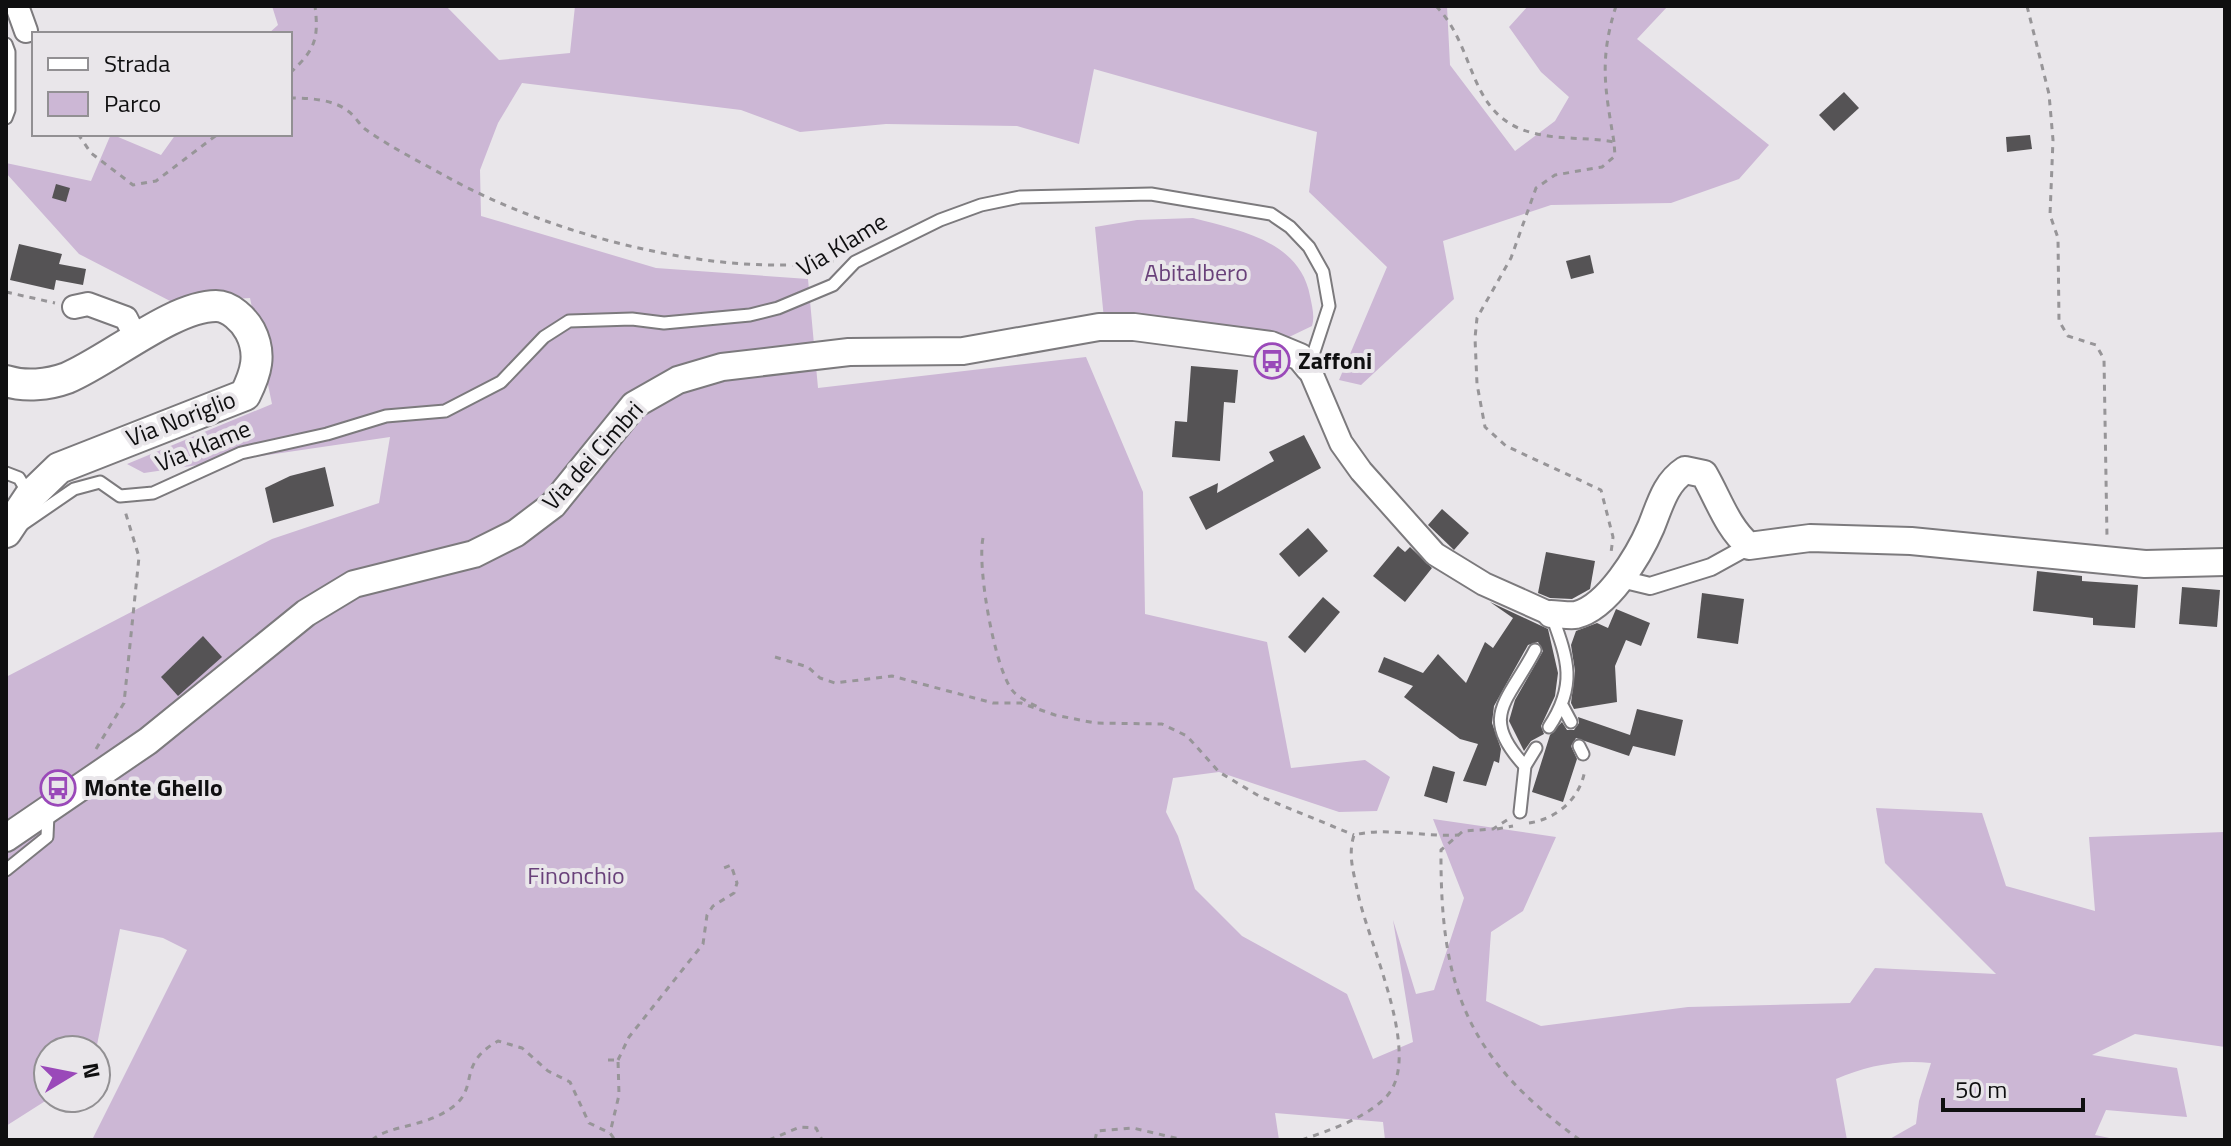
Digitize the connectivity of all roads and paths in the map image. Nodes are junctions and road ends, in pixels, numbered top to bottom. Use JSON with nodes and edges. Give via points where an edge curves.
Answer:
{"nodes":[{"id":1,"x":17,"y":6,"type":"edge"},
{"id":2,"x":315,"y":6,"type":"edge"},
{"id":3,"x":1436,"y":6,"type":"edge"},
{"id":4,"x":1616,"y":6,"type":"edge"},
{"id":5,"x":2027,"y":6,"type":"edge"},
{"id":6,"x":26,"y":31,"type":"dead end"},
{"id":7,"x":6,"y":44,"type":"edge"},
{"id":8,"x":292,"y":71,"type":"edge"},
{"id":9,"x":292,"y":98,"type":"edge"},
{"id":10,"x":6,"y":118,"type":"edge"},
{"id":11,"x":79,"y":136,"type":"edge"},
{"id":12,"x":215,"y":136,"type":"edge"},
{"id":13,"x":1614,"y":142,"type":"junction"},
{"id":14,"x":867,"y":256,"type":"junction"},
{"id":15,"x":6,"y":292,"type":"edge"},
{"id":16,"x":74,"y":307,"type":"joint"},
{"id":17,"x":137,"y":340,"type":"junction"},
{"id":18,"x":1309,"y":368,"type":"junction"},
{"id":19,"x":6,"y":381,"type":"edge"},
{"id":20,"x":6,"y":473,"type":"edge"},
{"id":21,"x":30,"y":496,"type":"junction"},
{"id":22,"x":120,"y":496,"type":"junction"},
{"id":23,"x":7,"y":531,"type":"edge"},
{"id":24,"x":983,"y":538,"type":"dead end"},
{"id":25,"x":1749,"y":546,"type":"junction"},
{"id":26,"x":2110,"y":561,"type":"junction"},
{"id":27,"x":2225,"y":562,"type":"edge"},
{"id":28,"x":1613,"y":588,"type":"junction"},
{"id":29,"x":1549,"y":618,"type":"junction"},
{"id":30,"x":1535,"y":650,"type":"dead end"},
{"id":31,"x":775,"y":657,"type":"dead end"},
{"id":32,"x":1563,"y":707,"type":"junction"},
{"id":33,"x":1044,"y":712,"type":"junction"},
{"id":34,"x":1571,"y":722,"type":"dead end"},
{"id":35,"x":1549,"y":727,"type":"dead end"},
{"id":36,"x":1536,"y":748,"type":"dead end"},
{"id":37,"x":1581,"y":750,"type":"dead end"},
{"id":38,"x":94,"y":753,"type":"dead end"},
{"id":39,"x":1525,"y":766,"type":"junction"},
{"id":40,"x":48,"y":807,"type":"junction"},
{"id":41,"x":1520,"y":812,"type":"joint"},
{"id":42,"x":1493,"y":829,"type":"junction"},
{"id":43,"x":1354,"y":835,"type":"junction"},
{"id":44,"x":1458,"y":835,"type":"junction"},
{"id":45,"x":6,"y":838,"type":"edge"},
{"id":46,"x":6,"y":870,"type":"edge"},
{"id":47,"x":719,"y":870,"type":"dead end"},
{"id":48,"x":608,"y":1060,"type":"dead end"},
{"id":49,"x":618,"y":1060,"type":"junction"},
{"id":50,"x":610,"y":1133,"type":"junction"},
{"id":51,"x":372,"y":1140,"type":"edge"},
{"id":52,"x":615,"y":1140,"type":"edge"},
{"id":53,"x":769,"y":1140,"type":"edge"},
{"id":54,"x":822,"y":1140,"type":"edge"},
{"id":55,"x":1095,"y":1140,"type":"edge"},
{"id":56,"x":1184,"y":1140,"type":"edge"},
{"id":57,"x":1302,"y":1140,"type":"edge"},
{"id":58,"x":1580,"y":1140,"type":"edge"}],
"edges":[{"from":1,"to":6,"type":"street"},
{"from":2,"to":8,"type":"path","via":[[318,35]]},
{"from":3,"to":13,"type":"path","via":[[1460,40],[1477,86],[1496,117],[1533,133]]},
{"from":4,"to":13,"type":"path","via":[[1605,42]]},
{"from":5,"to":26,"type":"path","via":[[2050,109],[2050,215],[2058,238],[2059,321],[2068,336],[2096,345],[2104,359]]},
{"from":7,"to":10,"type":"lane"},
{"from":9,"to":14,"type":"path","via":[[347,110],[364,128],[498,204],[569,228],[667,253],[746,263],[784,266]]},
{"from":11,"to":12,"type":"path","via":[[91,153],[133,185],[156,181]]},
{"from":13,"to":28,"type":"path","via":[[1615,156],[1602,167],[1555,175],[1536,188],[1511,258],[1477,318],[1475,338],[1485,427],[1506,446],[1601,490],[1613,537]]},
{"from":14,"to":18,"type":"lane","name":"Via Klame","via":[[940,220],[1020,197],[1129,193],[1246,207],[1290,227],[1323,272],[1329,306]]},
{"from":14,"to":22,"type":"lane","name":"Via Klame","via":[[833,285],[750,315],[664,323],[569,321],[544,337],[501,382],[445,411],[386,416],[241,453],[153,493]]},
{"from":15,"to":16,"type":"path"},
{"from":16,"to":17,"type":"street","via":[[88,304],[126,318]]},
{"from":17,"to":19,"type":"main road","name":"Via Noriglio","via":[[66,378],[42,384]]},
{"from":17,"to":21,"type":"main road","name":"Via Noriglio","via":[[175,318],[217,306],[234,313],[248,328],[257,371],[245,395],[59,468]]},
{"from":18,"to":29,"type":"street","via":[[1341,443],[1435,554]]},
{"from":18,"to":40,"type":"street","name":"Via dei Cimbri","via":[[1300,357],[1271,345],[1099,327],[963,351],[849,352],[722,367],[678,380],[634,405],[553,505],[516,533],[474,554],[354,584],[306,613],[148,741]]},
{"from":20,"to":21,"type":"lane","via":[[19,478]]},
{"from":21,"to":23,"type":"main road","name":"Via Noriglio"},
{"from":22,"to":23,"type":"lane","name":"Via Klame","via":[[100,482],[74,489],[28,523]]},
{"from":22,"to":38,"type":"path","via":[[139,557],[124,703]]},
{"from":24,"to":33,"type":"path","via":[[979,556],[997,654],[1012,691]]},
{"from":25,"to":26,"type":"street","via":[[1810,538],[1911,541]]},
{"from":25,"to":28,"type":"street","via":[[1711,567],[1650,586]]},
{"from":25,"to":28,"type":"street","via":[[1732,532],[1704,474],[1685,470],[1671,479],[1646,541]]},
{"from":26,"to":27,"type":"street"},
{"from":28,"to":29,"type":"street","via":[[1577,615]]},
{"from":29,"to":32,"type":"lane","via":[[1567,658]]},
{"from":30,"to":39,"type":"lane","via":[[1498,714],[1499,731]]},
{"from":31,"to":33,"type":"path","via":[[835,683],[892,676]]},
{"from":32,"to":34,"type":"lane"},
{"from":32,"to":35,"type":"lane"},
{"from":33,"to":43,"type":"path","via":[[1095,723],[1162,724],[1187,736],[1219,772],[1259,796]]},
{"from":36,"to":39,"type":"lane"},
{"from":37,"to":42,"type":"path","via":[[1585,773],[1560,813]]},
{"from":39,"to":41,"type":"lane"},
{"from":40,"to":45,"type":"street","name":"Via dei Cimbri"},
{"from":40,"to":46,"type":"lane","via":[[47,837]]},
{"from":41,"to":42,"type":"path"},
{"from":42,"to":44,"type":"path"},
{"from":43,"to":44,"type":"path"},
{"from":43,"to":57,"type":"path","via":[[1349,850],[1360,906],[1393,1001],[1401,1064],[1386,1098],[1348,1122]]},
{"from":44,"to":58,"type":"path","via":[[1441,850],[1440,899],[1455,987],[1468,1024],[1490,1057],[1543,1113]]},
{"from":47,"to":49,"type":"path","via":[[731,865],[735,871],[734,893],[713,906],[703,944],[629,1037]]},
{"from":48,"to":49,"type":"path"},
{"from":49,"to":50,"type":"path","via":[[619,1095]]},
{"from":50,"to":51,"type":"path","via":[[589,1123],[570,1082],[522,1048],[498,1041],[475,1057],[458,1103],[431,1121]]},
{"from":50,"to":52,"type":"path"},
{"from":53,"to":54,"type":"path","via":[[800,1127],[816,1128]]},
{"from":55,"to":56,"type":"path","via":[[1097,1131],[1133,1128]]}]}
